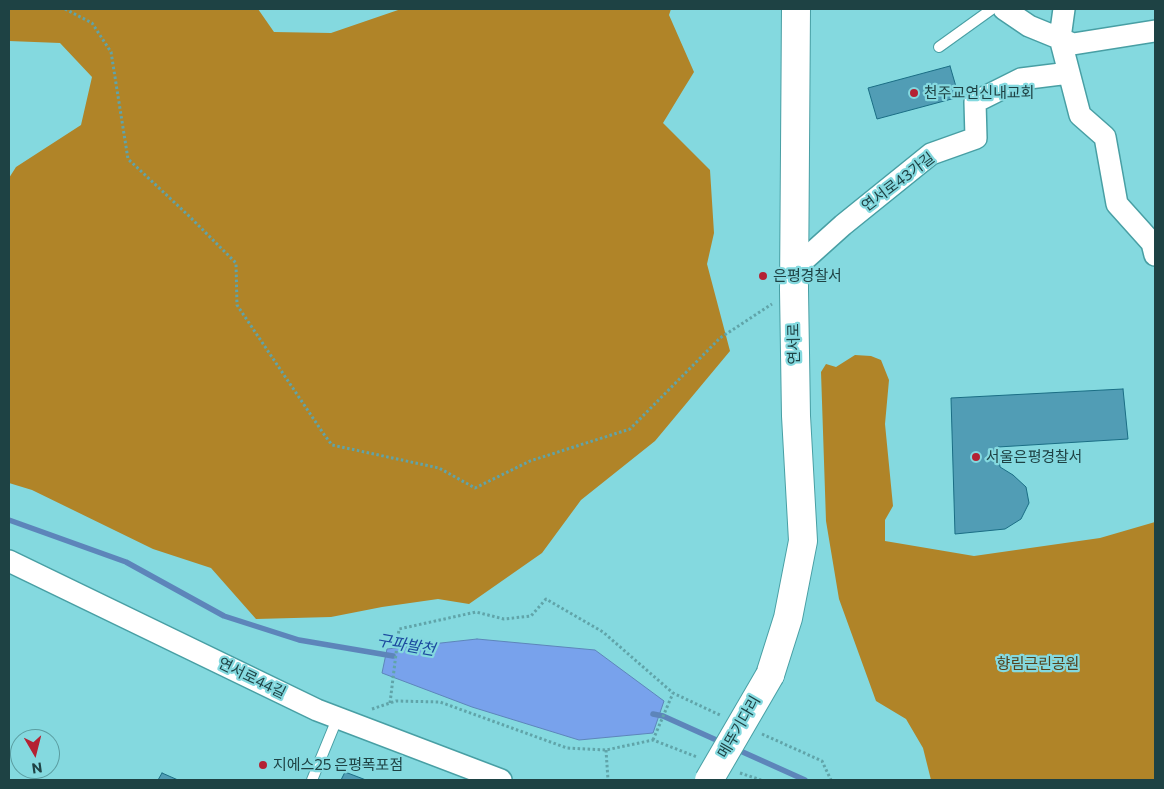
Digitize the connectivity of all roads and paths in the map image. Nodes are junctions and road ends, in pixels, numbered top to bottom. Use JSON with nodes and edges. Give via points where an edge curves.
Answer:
{"nodes":[{"id":1,"x":65,"y":9,"type":"edge"},
{"id":2,"x":796,"y":9,"type":"edge"},
{"id":3,"x":992,"y":9,"type":"edge"},
{"id":4,"x":1004,"y":9,"type":"edge"},
{"id":5,"x":1064,"y":9,"type":"edge"},
{"id":6,"x":1155,"y":31,"type":"edge"},
{"id":7,"x":1060,"y":38,"type":"junction"},
{"id":8,"x":939,"y":47,"type":"dead end"},
{"id":9,"x":1069,"y":73,"type":"junction"},
{"id":10,"x":1155,"y":255,"type":"edge"},
{"id":11,"x":794,"y":280,"type":"junction"},
{"id":12,"x":9,"y":561,"type":"edge"},
{"id":13,"x":770,"y":675,"type":"joint"},
{"id":14,"x":673,"y":693,"type":"junction"},
{"id":15,"x":390,"y":703,"type":"junction"},
{"id":16,"x":371,"y":709,"type":"dead end"},
{"id":17,"x":726,"y":717,"type":"dead end"},
{"id":18,"x":337,"y":719,"type":"junction"},
{"id":19,"x":760,"y":733,"type":"dead end"},
{"id":20,"x":653,"y":740,"type":"junction"},
{"id":21,"x":606,"y":750,"type":"junction"},
{"id":22,"x":712,"y":772,"type":"edge"},
{"id":23,"x":312,"y":780,"type":"edge"},
{"id":24,"x":502,"y":780,"type":"edge"},
{"id":25,"x":608,"y":780,"type":"edge"},
{"id":26,"x":761,"y":780,"type":"edge"},
{"id":27,"x":831,"y":780,"type":"edge"}],
"edges":[{"from":1,"to":11,"type":"path","via":[[92,23],[111,52],[128,159],[236,263],[237,305],[332,445],[438,468],[475,488],[530,460],[630,429],[720,338]]},
{"from":2,"to":11,"type":"main road","name":"연서로"},
{"from":3,"to":8,"type":"lane"},
{"from":4,"to":7,"type":"street","via":[[1029,26]]},
{"from":5,"to":7,"type":"street"},
{"from":6,"to":7,"type":"street","via":[[1073,44]]},
{"from":7,"to":9,"type":"street"},
{"from":9,"to":10,"type":"street","via":[[1080,115],[1105,137],[1117,204],[1152,242]]},
{"from":9,"to":11,"type":"street","name":"연서로43가길","via":[[1021,79],[975,102],[976,138],[931,154],[843,225]]},
{"from":11,"to":13,"type":"main road","name":"연서로","via":[[796,416],[803,541],[788,618]]},
{"from":12,"to":18,"type":"street","name":"연서로44길"},
{"from":13,"to":22,"type":"main road","name":"메뚜기다리","bridge":true},
{"from":14,"to":15,"type":"path","via":[[603,632],[546,599],[531,616],[504,618],[476,612],[399,630]]},
{"from":14,"to":17,"type":"path"},
{"from":14,"to":20,"type":"path"},
{"from":15,"to":16,"type":"path"},
{"from":15,"to":21,"type":"path","via":[[440,702],[567,748]]},
{"from":18,"to":23,"type":"lane"},
{"from":18,"to":24,"type":"street","name":"연서로44길"},
{"from":19,"to":27,"type":"path","via":[[822,762]]},
{"from":20,"to":21,"type":"path"},
{"from":20,"to":22,"type":"path"},
{"from":21,"to":25,"type":"path"},
{"from":22,"to":26,"type":"path"}]}
